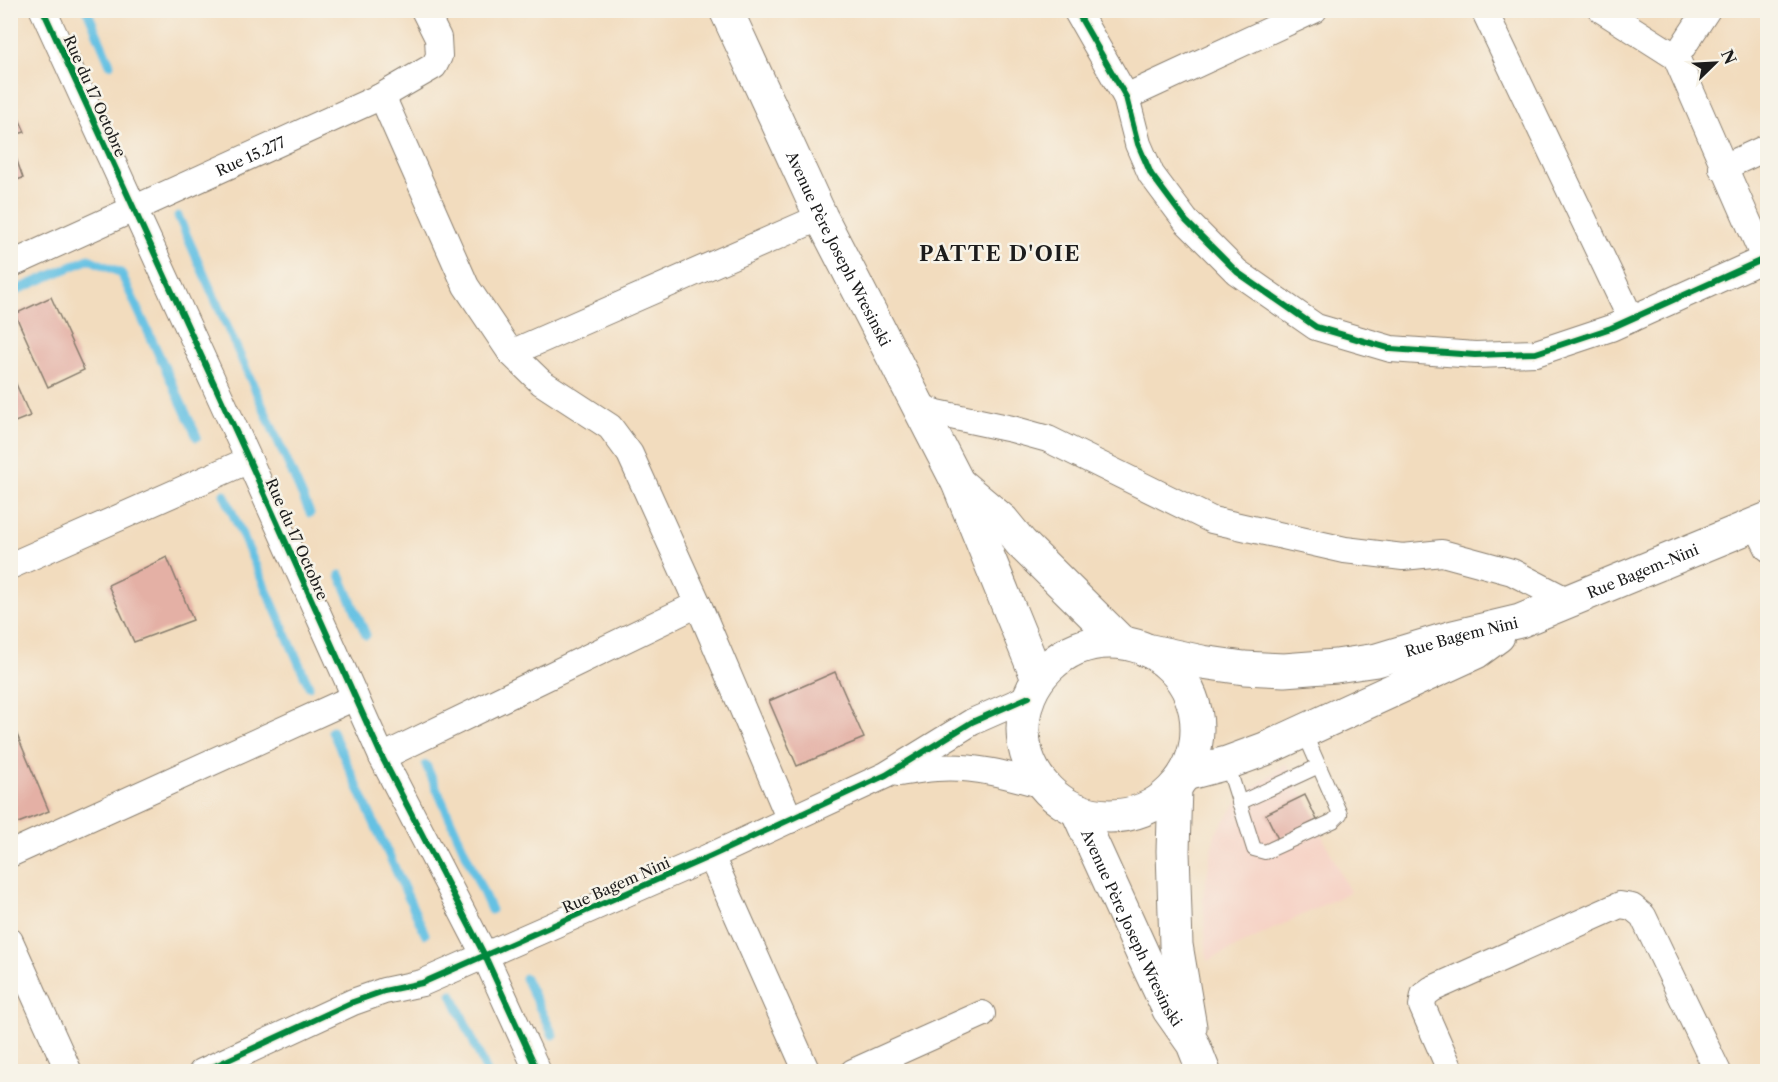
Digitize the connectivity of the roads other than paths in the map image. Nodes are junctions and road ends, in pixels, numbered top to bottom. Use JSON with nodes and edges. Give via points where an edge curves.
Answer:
{"nodes":[{"id":1,"x":44,"y":10,"type":"edge"},
{"id":2,"x":424,"y":10,"type":"edge"},
{"id":3,"x":726,"y":10,"type":"edge"},
{"id":4,"x":1076,"y":10,"type":"edge"},
{"id":5,"x":1484,"y":10,"type":"edge"},
{"id":6,"x":1602,"y":10,"type":"edge"},
{"id":7,"x":1707,"y":10,"type":"edge"},
{"id":8,"x":1304,"y":13,"type":"edge"},
{"id":9,"x":1676,"y":57,"type":"junction"},
{"id":10,"x":382,"y":96,"type":"junction"},
{"id":11,"x":1126,"y":97,"type":"junction"},
{"id":12,"x":1767,"y":147,"type":"edge"},
{"id":13,"x":1722,"y":168,"type":"junction"},
{"id":14,"x":133,"y":208,"type":"junction"},
{"id":15,"x":820,"y":216,"type":"junction"},
{"id":16,"x":1766,"y":263,"type":"edge"},
{"id":17,"x":10,"y":265,"type":"edge"},
{"id":18,"x":1631,"y":319,"type":"junction"},
{"id":19,"x":510,"y":353,"type":"junction"},
{"id":20,"x":918,"y":406,"type":"junction"},
{"id":21,"x":249,"y":460,"type":"junction"},
{"id":22,"x":958,"y":483,"type":"junction"},
{"id":23,"x":1764,"y":531,"type":"edge"},
{"id":24,"x":10,"y":566,"type":"edge"},
{"id":25,"x":1568,"y":601,"type":"junction"},
{"id":26,"x":698,"y":604,"type":"junction"},
{"id":27,"x":1520,"y":621,"type":"junction"},
{"id":28,"x":1133,"y":646,"type":"junction"},
{"id":29,"x":1033,"y":688,"type":"junction"},
{"id":30,"x":355,"y":697,"type":"junction"},
{"id":31,"x":1303,"y":730,"type":"junction"},
{"id":32,"x":382,"y":757,"type":"junction"},
{"id":33,"x":1227,"y":763,"type":"junction"},
{"id":34,"x":1319,"y":766,"type":"junction"},
{"id":35,"x":886,"y":775,"type":"junction"},
{"id":36,"x":1180,"y":780,"type":"junction"},
{"id":37,"x":1043,"y":785,"type":"junction"},
{"id":38,"x":1239,"y":803,"type":"junction"},
{"id":39,"x":1077,"y":810,"type":"junction"},
{"id":40,"x":790,"y":820,"type":"junction"},
{"id":41,"x":10,"y":854,"type":"edge"},
{"id":42,"x":711,"y":856,"type":"junction"},
{"id":43,"x":10,"y":941,"type":"edge"},
{"id":44,"x":484,"y":956,"type":"junction"},
{"id":45,"x":982,"y":1014,"type":"dead end"},
{"id":46,"x":1198,"y":1058,"type":"edge"},
{"id":47,"x":902,"y":1062,"type":"edge"},
{"id":48,"x":240,"y":1064,"type":"edge"},
{"id":49,"x":69,"y":1071,"type":"edge"},
{"id":50,"x":202,"y":1071,"type":"edge"},
{"id":51,"x":538,"y":1071,"type":"edge"},
{"id":52,"x":807,"y":1071,"type":"edge"},
{"id":53,"x":853,"y":1071,"type":"edge"},
{"id":54,"x":1451,"y":1071,"type":"edge"},
{"id":55,"x":1718,"y":1071,"type":"edge"}],
"edges":[{"from":1,"to":14,"type":"street","name":"Rue du 17 Octobre"},
{"from":2,"to":10,"type":"street","name":"Rue 15.277","via":[[438,38],[439,56],[434,66]]},
{"from":3,"to":15,"type":"street","name":"Avenue Père Joseph Wresinski"},
{"from":4,"to":11,"type":"street"},
{"from":5,"to":18,"type":"street"},
{"from":6,"to":9,"type":"street"},
{"from":7,"to":9,"type":"street"},
{"from":8,"to":11,"type":"street"},
{"from":9,"to":13,"type":"street"},
{"from":10,"to":14,"type":"street","name":"Rue 15.277"},
{"from":10,"to":19,"type":"street","via":[[466,286]]},
{"from":11,"to":18,"type":"street","via":[[1138,144],[1151,174],[1186,221],[1237,272],[1316,327],[1391,349],[1475,356],[1536,353]]},
{"from":12,"to":13,"type":"street"},
{"from":13,"to":16,"type":"street"},
{"from":14,"to":17,"type":"street","name":"Rue 15.277"},
{"from":14,"to":21,"type":"street","name":"Rue du 17 Octobre"},
{"from":15,"to":19,"type":"street"},
{"from":15,"to":20,"type":"street","name":"Avenue Père Joseph Wresinski"},
{"from":16,"to":18,"type":"street"},
{"from":19,"to":26,"type":"street","via":[[541,382],[610,427],[630,454]]},
{"from":20,"to":22,"type":"street","name":"Avenue Père Joseph Wresinski"},
{"from":20,"to":25,"type":"street","via":[[1048,440],[1212,520],[1345,550],[1403,557],[1442,553],[1512,572]]},
{"from":21,"to":24,"type":"street"},
{"from":21,"to":30,"type":"street","name":"Rue du 17 Octobre"},
{"from":22,"to":28,"type":"street","name":"Avenue Père Joseph Wresinski"},
{"from":22,"to":29,"type":"street","name":"Avenue Père Joseph Wresinski"},
{"from":23,"to":25,"type":"street","name":"Rue Bagem-Nini"},
{"from":25,"to":27,"type":"street","name":"Rue Bagem-Nini"},
{"from":26,"to":32,"type":"street"},
{"from":26,"to":40,"type":"street"},
{"from":27,"to":28,"type":"street","name":"Rue Bagem Nini","via":[[1377,660],[1305,669],[1244,668]]},
{"from":27,"to":31,"type":"street","name":"Rue Bagem Nini","via":[[1476,652]]},
{"from":28,"to":29,"type":"street","via":[[1089,644],[1060,657]]},
{"from":28,"to":36,"type":"street","via":[[1166,663],[1182,681],[1192,703],[1197,727],[1194,751]]},
{"from":29,"to":35,"type":"street","name":"Rue Bagem Nini"},
{"from":29,"to":37,"type":"street","via":[[1023,720],[1024,743],[1030,765]]},
{"from":30,"to":32,"type":"street","name":"Rue du 17 Octobre"},
{"from":30,"to":41,"type":"street"},
{"from":31,"to":33,"type":"street","name":"Rue Bagem Nini"},
{"from":31,"to":34,"type":"lane"},
{"from":32,"to":44,"type":"street","name":"Rue du 17 Octobre"},
{"from":33,"to":36,"type":"street","name":"Rue Bagem Nini"},
{"from":33,"to":38,"type":"lane"},
{"from":34,"to":38,"type":"lane"},
{"from":34,"to":38,"type":"lane","via":[[1340,814],[1333,821],[1265,852],[1254,849]]},
{"from":35,"to":37,"type":"street","name":"Rue Bagem Nini","via":[[936,768],[969,769]]},
{"from":35,"to":40,"type":"street","name":"Rue Bagem Nini"},
{"from":36,"to":39,"type":"street","via":[[1155,804],[1130,814],[1103,816]]},
{"from":36,"to":46,"type":"street","name":"Avenue Père Joseph Wresinski","via":[[1173,851],[1176,945]]},
{"from":37,"to":39,"type":"street"},
{"from":39,"to":46,"type":"street","name":"Avenue Père Joseph Wresinski","via":[[1164,999]]},
{"from":40,"to":42,"type":"street","name":"Rue Bagem Nini"},
{"from":42,"to":44,"type":"street","name":"Rue Bagem Nini"},
{"from":42,"to":52,"type":"street"},
{"from":43,"to":49,"type":"street"},
{"from":44,"to":48,"type":"street","name":"Rue Bagem Nini","via":[[422,983],[353,1002]]},
{"from":44,"to":51,"type":"street","name":"Rue du 17 Octobre"},
{"from":45,"to":47,"type":"street"},
{"from":47,"to":53,"type":"street"},
{"from":48,"to":50,"type":"street","name":"Rue Bagem Nini"},
{"from":54,"to":55,"type":"street","via":[[1422,1006],[1424,995],[1620,905],[1632,907],[1643,916]]}]}
